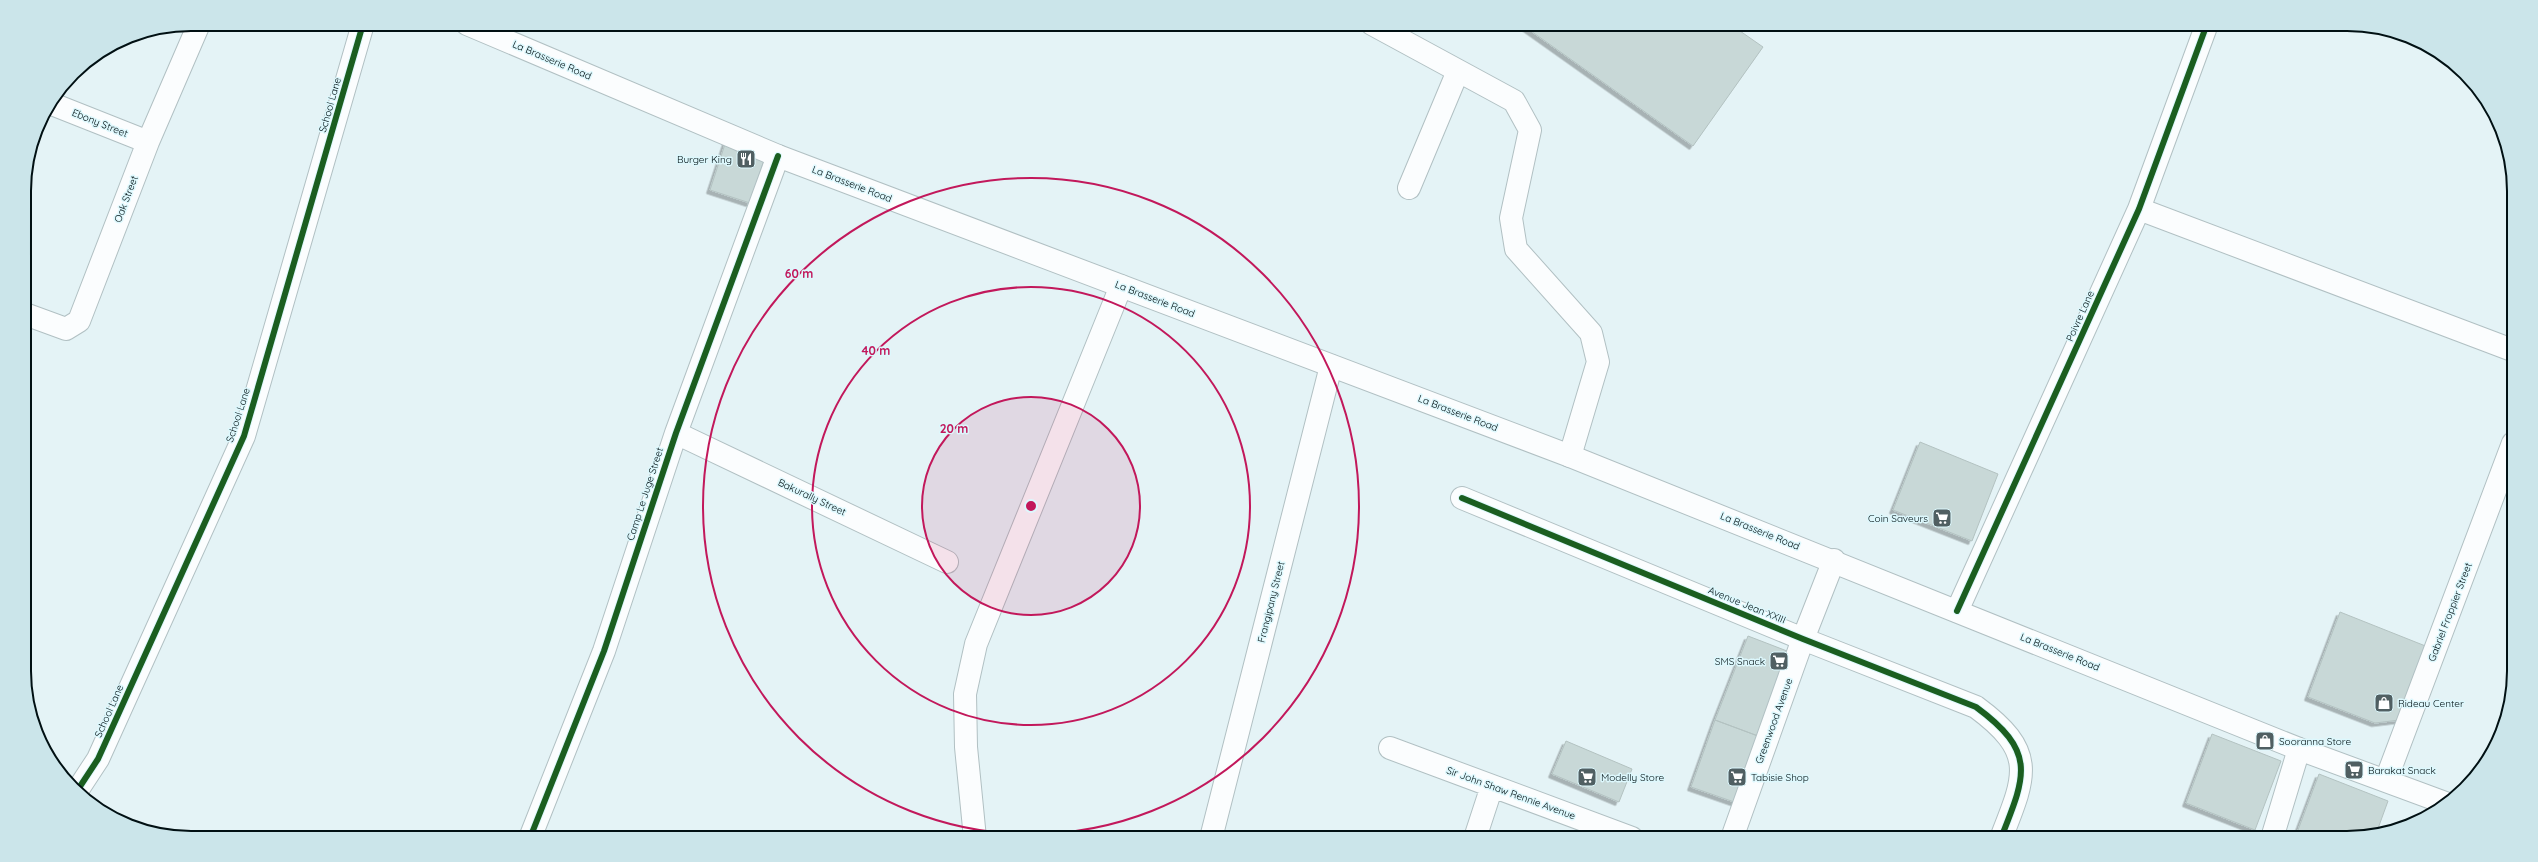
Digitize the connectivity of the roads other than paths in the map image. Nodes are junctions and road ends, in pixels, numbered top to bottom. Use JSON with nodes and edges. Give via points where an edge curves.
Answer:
{"nodes":[{"id":1,"x":196,"y":31,"type":"edge"},
{"id":2,"x":361,"y":31,"type":"edge"},
{"id":3,"x":483,"y":31,"type":"edge"},
{"id":4,"x":1385,"y":31,"type":"edge"},
{"id":5,"x":2204,"y":31,"type":"edge"},
{"id":6,"x":1458,"y":71,"type":"junction"},
{"id":7,"x":56,"y":105,"type":"edge"},
{"id":8,"x":148,"y":142,"type":"junction"},
{"id":9,"x":778,"y":156,"type":"junction"},
{"id":10,"x":1409,"y":188,"type":"dead end"},
{"id":11,"x":2139,"y":209,"type":"junction"},
{"id":12,"x":1121,"y":286,"type":"junction"},
{"id":13,"x":31,"y":316,"type":"edge"},
{"id":14,"x":2507,"y":348,"type":"edge"},
{"id":15,"x":1330,"y":366,"type":"junction"},
{"id":16,"x":676,"y":433,"type":"junction"},
{"id":17,"x":1570,"y":456,"type":"junction"},
{"id":18,"x":2507,"y":459,"type":"edge"},
{"id":19,"x":1462,"y":498,"type":"dead end"},
{"id":20,"x":1834,"y":560,"type":"junction"},
{"id":21,"x":947,"y":562,"type":"dead end"},
{"id":22,"x":1957,"y":611,"type":"junction"},
{"id":23,"x":1803,"y":639,"type":"junction"},
{"id":24,"x":1390,"y":748,"type":"dead end"},
{"id":25,"x":2299,"y":749,"type":"junction"},
{"id":26,"x":2386,"y":780,"type":"junction"},
{"id":27,"x":80,"y":786,"type":"edge"},
{"id":28,"x":1492,"y":786,"type":"junction"},
{"id":29,"x":2440,"y":801,"type":"edge"},
{"id":30,"x":533,"y":831,"type":"edge"},
{"id":31,"x":974,"y":831,"type":"edge"},
{"id":32,"x":1213,"y":831,"type":"edge"},
{"id":33,"x":1477,"y":831,"type":"edge"},
{"id":34,"x":1613,"y":831,"type":"edge"},
{"id":35,"x":1734,"y":831,"type":"edge"},
{"id":36,"x":2004,"y":831,"type":"edge"},
{"id":37,"x":2274,"y":831,"type":"edge"}],
"edges":[{"from":1,"to":8,"type":"street","name":"Oak Street"},
{"from":2,"to":27,"type":"street","name":"School Lane","via":[[244,436],[98,759]]},
{"from":3,"to":9,"type":"street","name":"La Brasserie Road"},
{"from":4,"to":6,"type":"street"},
{"from":5,"to":11,"type":"street","name":"Poivre Lane"},
{"from":6,"to":10,"type":"street"},
{"from":6,"to":17,"type":"street","via":[[1514,101],[1530,130],[1511,218],[1516,249],[1591,333],[1598,362]]},
{"from":7,"to":8,"type":"street","name":"Ebony Street"},
{"from":8,"to":13,"type":"street","name":"Oak Street","via":[[79,321],[66,329]]},
{"from":9,"to":12,"type":"street","name":"La Brasserie Road"},
{"from":9,"to":16,"type":"street","name":"Camp Le Juge Street"},
{"from":11,"to":14,"type":"street"},
{"from":11,"to":22,"type":"street","name":"Poivre Lane"},
{"from":12,"to":15,"type":"street","name":"La Brasserie Road"},
{"from":12,"to":31,"type":"street","via":[[976,644],[965,694],[966,747]]},
{"from":15,"to":17,"type":"street","name":"La Brasserie Road"},
{"from":15,"to":32,"type":"street","name":"Frangipany Street"},
{"from":16,"to":21,"type":"street","name":"Bakurally Street"},
{"from":16,"to":30,"type":"street","name":"Camp Le Juge Street","via":[[604,651]]},
{"from":17,"to":20,"type":"street","name":"La Brasserie Road"},
{"from":18,"to":26,"type":"street","name":"Gabriel Froppier Street"},
{"from":19,"to":23,"type":"street","name":"Avenue Jean XXIII"},
{"from":20,"to":22,"type":"street","name":"La Brasserie Road"},
{"from":20,"to":23,"type":"street","name":"Greenwood Avenue"},
{"from":22,"to":25,"type":"street","name":"La Brasserie Road"},
{"from":23,"to":35,"type":"street","name":"Greenwood Avenue"},
{"from":23,"to":36,"type":"street","name":"Avenue Jean XXIII","via":[[1976,707],[1998,723],[2015,744],[2022,768],[2020,792]]},
{"from":24,"to":28,"type":"street","name":"Sir John Shaw Rennie Avenue"},
{"from":25,"to":26,"type":"street","name":"La Brasserie Road"},
{"from":25,"to":37,"type":"street"},
{"from":26,"to":29,"type":"street","name":"La Brasserie Road"},
{"from":28,"to":33,"type":"street"},
{"from":28,"to":34,"type":"street","name":"Sir John Shaw Rennie Avenue"}]}
